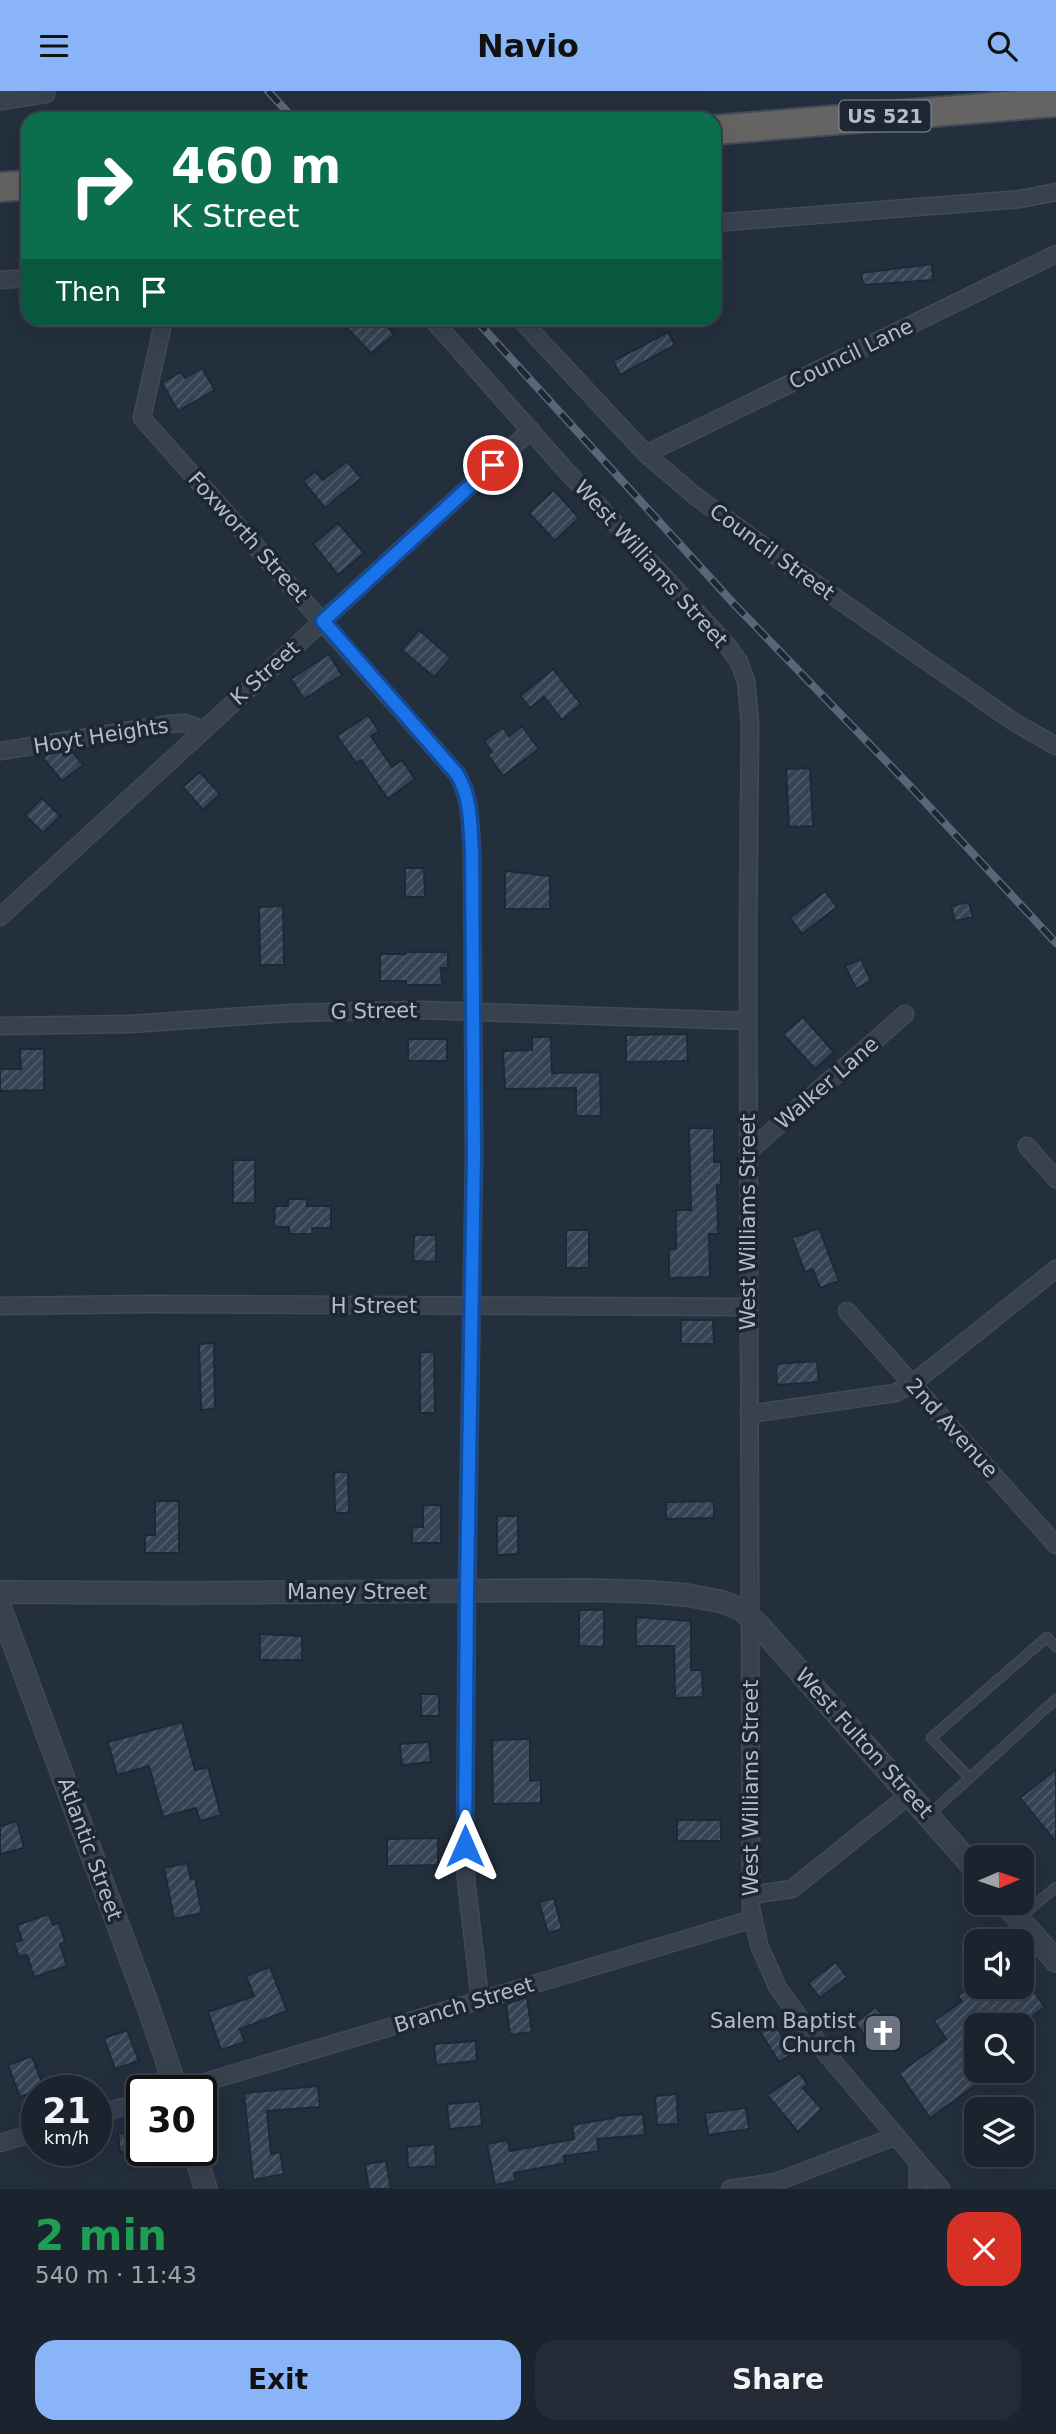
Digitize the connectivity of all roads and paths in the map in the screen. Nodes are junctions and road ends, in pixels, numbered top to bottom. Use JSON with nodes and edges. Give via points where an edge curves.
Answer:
{"nodes":[{"id":1,"x":46,"y":94,"type":"dead end"},
{"id":2,"x":0,"y":101,"type":"edge"},
{"id":3,"x":1056,"y":102,"type":"edge"},
{"id":4,"x":721,"y":129,"type":"edge"},
{"id":5,"x":21,"y":186,"type":"edge"},
{"id":6,"x":0,"y":187,"type":"edge"},
{"id":7,"x":1056,"y":192,"type":"edge"},
{"id":8,"x":721,"y":222,"type":"edge"},
{"id":9,"x":1056,"y":254,"type":"edge"},
{"id":10,"x":21,"y":278,"type":"edge"},
{"id":11,"x":0,"y":280,"type":"edge"},
{"id":12,"x":162,"y":326,"type":"edge"},
{"id":13,"x":438,"y":326,"type":"edge"},
{"id":14,"x":527,"y":326,"type":"edge"},
{"id":15,"x":531,"y":431,"type":"junction"},
{"id":16,"x":646,"y":454,"type":"junction"},
{"id":17,"x":323,"y":621,"type":"junction"},
{"id":18,"x":202,"y":730,"type":"junction"},
{"id":19,"x":1056,"y":745,"type":"edge"},
{"id":20,"x":0,"y":751,"type":"edge"},
{"id":21,"x":0,"y":917,"type":"edge"},
{"id":22,"x":472,"y":1012,"type":"junction"},
{"id":23,"x":905,"y":1014,"type":"dead end"},
{"id":24,"x":748,"y":1021,"type":"junction"},
{"id":25,"x":0,"y":1026,"type":"edge"},
{"id":26,"x":1027,"y":1146,"type":"dead end"},
{"id":27,"x":748,"y":1152,"type":"junction"},
{"id":28,"x":1056,"y":1179,"type":"edge"},
{"id":29,"x":1056,"y":1269,"type":"edge"},
{"id":30,"x":0,"y":1306,"type":"edge"},
{"id":31,"x":470,"y":1306,"type":"junction"},
{"id":32,"x":749,"y":1307,"type":"junction"},
{"id":33,"x":847,"y":1311,"type":"dead end"},
{"id":34,"x":912,"y":1384,"type":"junction"},
{"id":35,"x":749,"y":1414,"type":"junction"},
{"id":36,"x":1056,"y":1545,"type":"edge"},
{"id":37,"x":467,"y":1591,"type":"junction"},
{"id":38,"x":0,"y":1592,"type":"edge"},
{"id":39,"x":0,"y":1607,"type":"edge"},
{"id":40,"x":750,"y":1618,"type":"junction"},
{"id":41,"x":1056,"y":1647,"type":"edge"},
{"id":42,"x":1056,"y":1699,"type":"edge"},
{"id":43,"x":969,"y":1777,"type":"junction"},
{"id":44,"x":909,"y":1795,"type":"junction"},
{"id":45,"x":928,"y":1815,"type":"junction"},
{"id":46,"x":964,"y":1857,"type":"edge"},
{"id":47,"x":1056,"y":1887,"type":"edge"},
{"id":48,"x":751,"y":1895,"type":"junction"},
{"id":49,"x":1015,"y":1915,"type":"edge"},
{"id":50,"x":1018,"y":1919,"type":"junction"},
{"id":51,"x":753,"y":1920,"type":"junction"},
{"id":52,"x":1056,"y":1961,"type":"edge"},
{"id":53,"x":480,"y":2000,"type":"junction"},
{"id":54,"x":172,"y":2075,"type":"edge"},
{"id":55,"x":217,"y":2079,"type":"edge"},
{"id":56,"x":896,"y":2136,"type":"junction"},
{"id":57,"x":21,"y":2137,"type":"edge"},
{"id":58,"x":0,"y":2143,"type":"edge"},
{"id":59,"x":918,"y":2162,"type":"junction"},
{"id":60,"x":198,"y":2166,"type":"edge"},
{"id":61,"x":205,"y":2189,"type":"edge"},
{"id":62,"x":730,"y":2189,"type":"edge"},
{"id":63,"x":918,"y":2189,"type":"edge"},
{"id":64,"x":941,"y":2189,"type":"edge"}],
"edges":[{"from":1,"to":2,"type":"street"},
{"from":3,"to":4,"type":"highway","number":"US 521"},
{"from":5,"to":6,"type":"highway"},
{"from":7,"to":8,"type":"street","via":[[1020,199]]},
{"from":9,"to":16,"type":"street","name":"Council Lane"},
{"from":10,"to":11,"type":"street"},
{"from":12,"to":17,"type":"street","name":"Foxworth Street","via":[[142,418]]},
{"from":13,"to":15,"type":"street","name":"West Williams Street"},
{"from":14,"to":16,"type":"street","name":"Council Street"},
{"from":15,"to":17,"type":"street","name":"K Street"},
{"from":15,"to":24,"type":"street","name":"West Williams Street","via":[[727,645],[746,681],[750,723]]},
{"from":16,"to":19,"type":"street","name":"Council Street","via":[[796,570],[1014,722]]},
{"from":17,"to":18,"type":"street","name":"K Street"},
{"from":17,"to":22,"type":"street","name":"Foxworth Street","via":[[464,785],[472,851]]},
{"from":18,"to":20,"type":"street","name":"Hoyt Heights","via":[[186,723],[170,724]]},
{"from":18,"to":21,"type":"street","name":"K Street"},
{"from":22,"to":24,"type":"street","name":"G Street"},
{"from":22,"to":25,"type":"street","name":"G Street","via":[[290,1013],[131,1024]]},
{"from":22,"to":31,"type":"street","name":"Foxworth Street"},
{"from":23,"to":27,"type":"street","name":"Walker Lane"},
{"from":24,"to":27,"type":"street","name":"West Williams Street"},
{"from":26,"to":28,"type":"street"},
{"from":27,"to":32,"type":"street","name":"West Williams Street"},
{"from":29,"to":34,"type":"street"},
{"from":30,"to":31,"type":"street","name":"H Street"},
{"from":31,"to":32,"type":"street","name":"H Street"},
{"from":31,"to":37,"type":"street","name":"Foxworth Street"},
{"from":32,"to":35,"type":"street","name":"West Williams Street"},
{"from":33,"to":34,"type":"street","name":"2nd Avenue"},
{"from":34,"to":35,"type":"street","via":[[895,1393]]},
{"from":34,"to":36,"type":"street","name":"2nd Avenue"},
{"from":35,"to":40,"type":"street","name":"West Williams Street"},
{"from":37,"to":38,"type":"street","name":"Maney Street"},
{"from":37,"to":40,"type":"street","name":"Maney Street","via":[[687,1595],[723,1602]]},
{"from":37,"to":53,"type":"street","name":"Foxworth Street","via":[[466,1879]]},
{"from":39,"to":54,"type":"street","name":"Atlantic Street"},
{"from":40,"to":44,"type":"street","name":"West Fulton Street"},
{"from":40,"to":48,"type":"street","name":"West Williams Street"},
{"from":41,"to":43,"type":"lane","via":[[1046,1637],[931,1738]]},
{"from":42,"to":43,"type":"lane"},
{"from":43,"to":45,"type":"lane"},
{"from":44,"to":45,"type":"street","name":"West Fulton Street"},
{"from":44,"to":48,"type":"street","via":[[792,1889]]},
{"from":45,"to":46,"type":"street","name":"West Fulton Street"},
{"from":47,"to":50,"type":"lane"},
{"from":48,"to":51,"type":"street","name":"West Williams Street"},
{"from":49,"to":50,"type":"street"},
{"from":50,"to":52,"type":"street"},
{"from":51,"to":53,"type":"street","name":"Branch Street"},
{"from":51,"to":56,"type":"street","name":"West Williams Street","via":[[764,1961],[778,1988]]},
{"from":53,"to":55,"type":"street","name":"Branch Street"},
{"from":56,"to":59,"type":"street","name":"West Williams Street"},
{"from":56,"to":62,"type":"street","via":[[776,2182]]},
{"from":57,"to":58,"type":"street"},
{"from":59,"to":63,"type":"street"},
{"from":59,"to":64,"type":"street","name":"West Williams Street"},
{"from":60,"to":61,"type":"street"}]}
